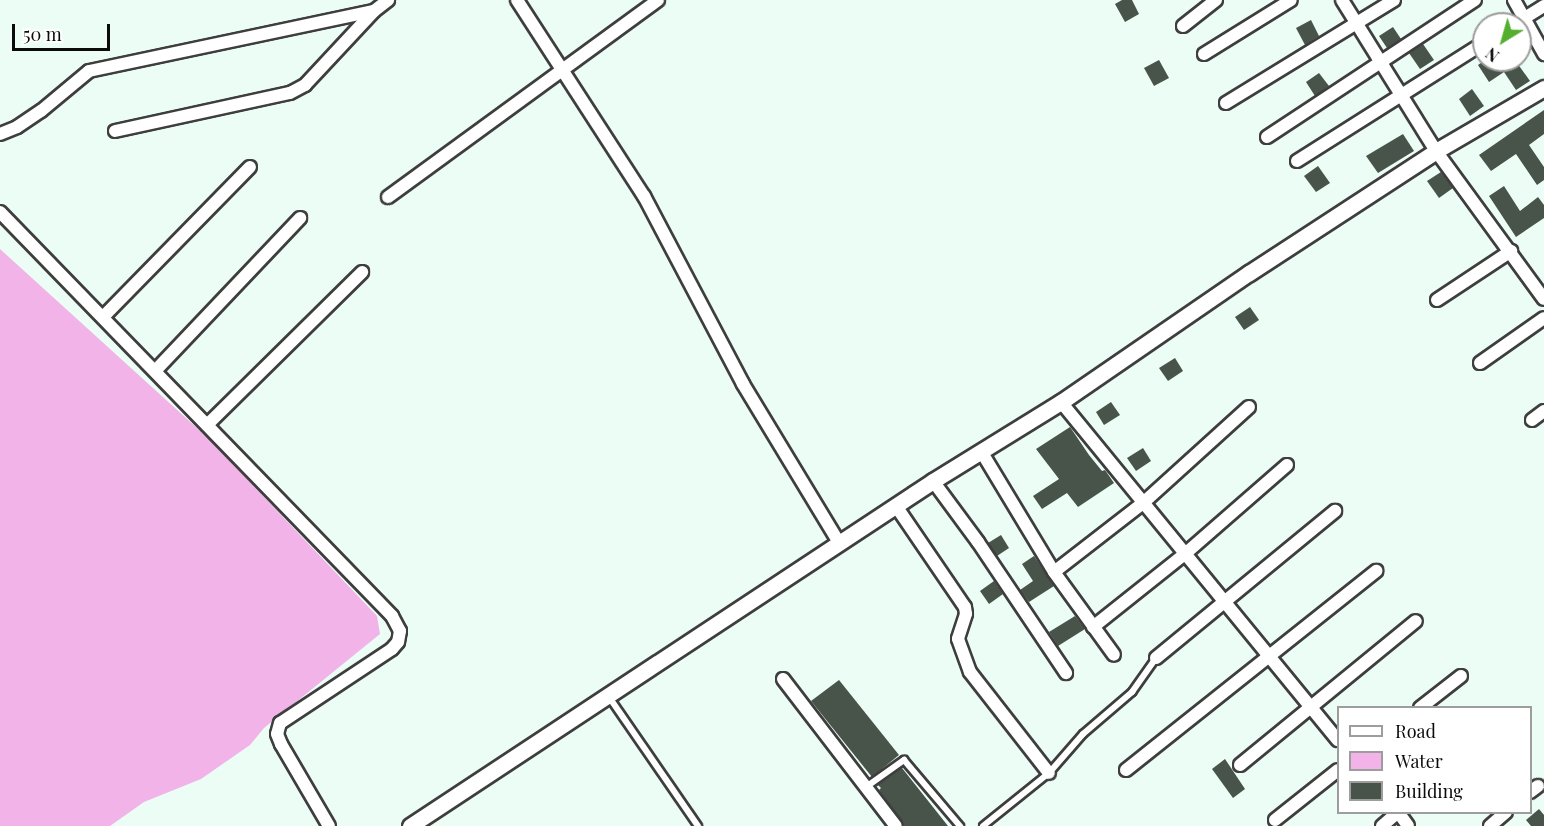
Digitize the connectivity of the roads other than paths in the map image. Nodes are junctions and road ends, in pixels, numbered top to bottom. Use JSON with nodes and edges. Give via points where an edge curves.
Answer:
{"nodes":[{"id":1,"x":388,"y":0,"type":"edge"},
{"id":2,"x":517,"y":0,"type":"edge"},
{"id":3,"x":658,"y":0,"type":"edge"},
{"id":4,"x":1216,"y":0,"type":"edge"},
{"id":5,"x":1291,"y":0,"type":"edge"},
{"id":6,"x":1342,"y":0,"type":"edge"},
{"id":7,"x":1394,"y":0,"type":"edge"},
{"id":8,"x":1475,"y":0,"type":"edge"},
{"id":9,"x":374,"y":11,"type":"junction"},
{"id":10,"x":1356,"y":25,"type":"junction"},
{"id":11,"x":1183,"y":26,"type":"dead end"},
{"id":12,"x":1532,"y":38,"type":"edge"},
{"id":13,"x":1472,"y":50,"type":"edge"},
{"id":14,"x":1204,"y":54,"type":"dead end"},
{"id":15,"x":1544,"y":54,"type":"edge"},
{"id":16,"x":1381,"y":63,"type":"junction"},
{"id":17,"x":561,"y":70,"type":"junction"},
{"id":18,"x":1544,"y":88,"type":"edge"},
{"id":19,"x":1401,"y":94,"type":"junction"},
{"id":20,"x":1226,"y":103,"type":"dead end"},
{"id":21,"x":115,"y":131,"type":"dead end"},
{"id":22,"x":0,"y":134,"type":"edge"},
{"id":23,"x":1266,"y":137,"type":"dead end"},
{"id":24,"x":1436,"y":151,"type":"junction"},
{"id":25,"x":1297,"y":161,"type":"dead end"},
{"id":26,"x":250,"y":167,"type":"dead end"},
{"id":27,"x":387,"y":197,"type":"dead end"},
{"id":28,"x":0,"y":212,"type":"edge"},
{"id":29,"x":300,"y":218,"type":"dead end"},
{"id":30,"x":1511,"y":251,"type":"junction"},
{"id":31,"x":362,"y":272,"type":"dead end"},
{"id":32,"x":1544,"y":299,"type":"edge"},
{"id":33,"x":1437,"y":300,"type":"dead end"},
{"id":34,"x":103,"y":317,"type":"junction"},
{"id":35,"x":1544,"y":318,"type":"edge"},
{"id":36,"x":1480,"y":363,"type":"dead end"},
{"id":37,"x":155,"y":371,"type":"junction"},
{"id":38,"x":1061,"y":402,"type":"junction"},
{"id":39,"x":1249,"y":407,"type":"dead end"},
{"id":40,"x":1544,"y":411,"type":"edge"},
{"id":41,"x":1532,"y":420,"type":"dead end"},
{"id":42,"x":207,"y":425,"type":"junction"},
{"id":43,"x":981,"y":451,"type":"junction"},
{"id":44,"x":1287,"y":465,"type":"dead end"},
{"id":45,"x":933,"y":481,"type":"junction"},
{"id":46,"x":1143,"y":503,"type":"junction"},
{"id":47,"x":897,"y":506,"type":"junction"},
{"id":48,"x":1335,"y":511,"type":"dead end"},
{"id":49,"x":840,"y":544,"type":"junction"},
{"id":50,"x":1186,"y":553,"type":"junction"},
{"id":51,"x":1376,"y":571,"type":"dead end"},
{"id":52,"x":1054,"y":572,"type":"junction"},
{"id":53,"x":1223,"y":603,"type":"junction"},
{"id":54,"x":1416,"y":621,"type":"dead end"},
{"id":55,"x":1093,"y":627,"type":"junction"},
{"id":56,"x":1114,"y":655,"type":"dead end"},
{"id":57,"x":1269,"y":656,"type":"junction"},
{"id":58,"x":1156,"y":658,"type":"joint"},
{"id":59,"x":1066,"y":673,"type":"dead end"},
{"id":60,"x":1461,"y":675,"type":"dead end"},
{"id":61,"x":783,"y":679,"type":"dead end"},
{"id":62,"x":609,"y":697,"type":"junction"},
{"id":63,"x":1422,"y":706,"type":"edge"},
{"id":64,"x":1311,"y":707,"type":"junction"},
{"id":65,"x":1337,"y":739,"type":"edge"},
{"id":66,"x":1240,"y":765,"type":"dead end"},
{"id":67,"x":1126,"y":770,"type":"dead end"},
{"id":68,"x":1337,"y":771,"type":"edge"},
{"id":69,"x":1049,"y":773,"type":"junction"},
{"id":70,"x":866,"y":787,"type":"junction"},
{"id":71,"x":1397,"y":814,"type":"edge"},
{"id":72,"x":1399,"y":814,"type":"edge"},
{"id":73,"x":1505,"y":814,"type":"edge"},
{"id":74,"x":1275,"y":820,"type":"dead end"},
{"id":75,"x":329,"y":826,"type":"edge"},
{"id":76,"x":410,"y":826,"type":"edge"},
{"id":77,"x":698,"y":826,"type":"edge"},
{"id":78,"x":896,"y":826,"type":"edge"},
{"id":79,"x":960,"y":826,"type":"edge"},
{"id":80,"x":983,"y":826,"type":"edge"},
{"id":81,"x":1382,"y":826,"type":"edge"},
{"id":82,"x":1408,"y":826,"type":"edge"},
{"id":83,"x":1490,"y":826,"type":"edge"}],
"edges":[{"from":1,"to":9,"type":"street"},
{"from":2,"to":17,"type":"street"},
{"from":3,"to":17,"type":"street"},
{"from":4,"to":11,"type":"street"},
{"from":5,"to":14,"type":"street"},
{"from":6,"to":10,"type":"street"},
{"from":7,"to":10,"type":"street"},
{"from":8,"to":16,"type":"street"},
{"from":9,"to":21,"type":"street","via":[[305,85],[290,93]]},
{"from":9,"to":22,"type":"street","via":[[89,71],[41,111]]},
{"from":10,"to":16,"type":"street"},
{"from":10,"to":20,"type":"street"},
{"from":12,"to":15,"type":"street"},
{"from":13,"to":19,"type":"street"},
{"from":16,"to":19,"type":"street"},
{"from":16,"to":23,"type":"street"},
{"from":17,"to":27,"type":"street"},
{"from":17,"to":49,"type":"street","via":[[644,196],[743,384]]},
{"from":18,"to":24,"type":"street"},
{"from":19,"to":24,"type":"street"},
{"from":19,"to":25,"type":"street"},
{"from":24,"to":30,"type":"street"},
{"from":24,"to":38,"type":"street"},
{"from":26,"to":34,"type":"street"},
{"from":28,"to":34,"type":"street"},
{"from":29,"to":37,"type":"street"},
{"from":30,"to":32,"type":"street"},
{"from":30,"to":33,"type":"street"},
{"from":31,"to":42,"type":"street"},
{"from":34,"to":37,"type":"street"},
{"from":35,"to":36,"type":"street"},
{"from":37,"to":42,"type":"street"},
{"from":38,"to":43,"type":"street"},
{"from":38,"to":46,"type":"street"},
{"from":39,"to":46,"type":"street"},
{"from":40,"to":41,"type":"street"},
{"from":42,"to":75,"type":"street","via":[[392,616],[400,631],[392,649],[280,723],[277,734],[281,744]]},
{"from":43,"to":45,"type":"street"},
{"from":43,"to":52,"type":"street"},
{"from":44,"to":50,"type":"street"},
{"from":45,"to":47,"type":"street"},
{"from":45,"to":59,"type":"street"},
{"from":46,"to":50,"type":"street"},
{"from":46,"to":52,"type":"street"},
{"from":47,"to":49,"type":"street"},
{"from":47,"to":69,"type":"street","via":[[965,607],[958,639],[970,672]]},
{"from":48,"to":53,"type":"street"},
{"from":49,"to":62,"type":"street"},
{"from":50,"to":53,"type":"street"},
{"from":50,"to":55,"type":"street"},
{"from":51,"to":57,"type":"street"},
{"from":52,"to":55,"type":"street"},
{"from":53,"to":57,"type":"street"},
{"from":53,"to":58,"type":"street"},
{"from":54,"to":64,"type":"street"},
{"from":55,"to":56,"type":"street"},
{"from":57,"to":64,"type":"street"},
{"from":57,"to":67,"type":"street"},
{"from":58,"to":69,"type":"lane","via":[[1132,692],[1083,734]]},
{"from":60,"to":63,"type":"street"},
{"from":61,"to":70,"type":"street"},
{"from":62,"to":76,"type":"street"},
{"from":62,"to":77,"type":"lane"},
{"from":64,"to":65,"type":"street"},
{"from":64,"to":66,"type":"street"},
{"from":68,"to":74,"type":"street"},
{"from":69,"to":80,"type":"lane"},
{"from":70,"to":78,"type":"street"},
{"from":70,"to":79,"type":"lane","via":[[904,760]]},
{"from":71,"to":81,"type":"street"},
{"from":72,"to":82,"type":"street"},
{"from":73,"to":83,"type":"street"}]}
